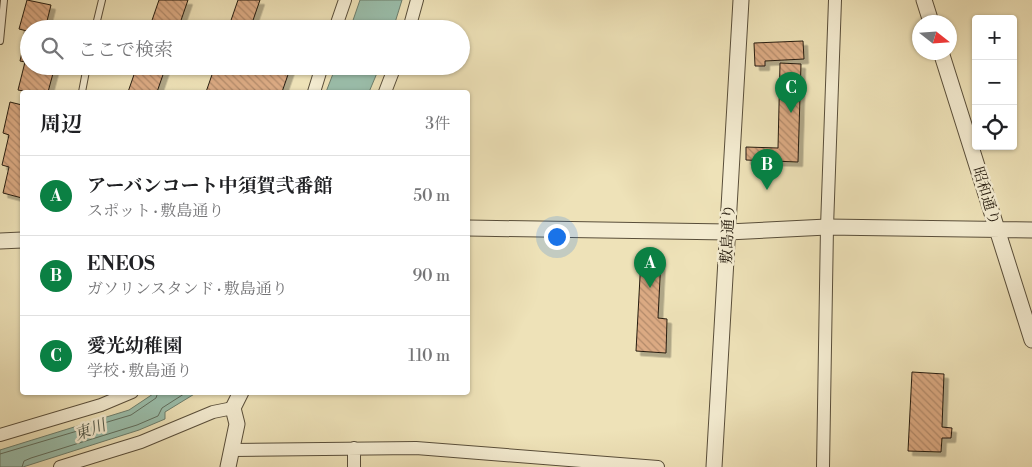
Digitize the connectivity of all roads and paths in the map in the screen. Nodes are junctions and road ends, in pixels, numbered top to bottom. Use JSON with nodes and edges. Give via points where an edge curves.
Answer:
{"nodes":[{"id":1,"x":4,"y":0,"type":"edge"},
{"id":2,"x":102,"y":0,"type":"edge"},
{"id":3,"x":345,"y":0,"type":"edge"},
{"id":4,"x":417,"y":0,"type":"edge"},
{"id":5,"x":741,"y":0,"type":"edge"},
{"id":6,"x":835,"y":0,"type":"edge"},
{"id":7,"x":924,"y":0,"type":"edge"},
{"id":8,"x":929,"y":15,"type":"edge"},
{"id":9,"x":97,"y":20,"type":"edge"},
{"id":10,"x":338,"y":20,"type":"edge"},
{"id":11,"x":411,"y":20,"type":"edge"},
{"id":12,"x":0,"y":41,"type":"edge"},
{"id":13,"x":943,"y":60,"type":"edge"},
{"id":14,"x":85,"y":75,"type":"edge"},
{"id":15,"x":319,"y":75,"type":"edge"},
{"id":16,"x":392,"y":75,"type":"edge"},
{"id":17,"x":82,"y":90,"type":"edge"},
{"id":18,"x":315,"y":90,"type":"edge"},
{"id":19,"x":386,"y":90,"type":"edge"},
{"id":20,"x":470,"y":228,"type":"edge"},
{"id":21,"x":827,"y":228,"type":"junction"},
{"id":22,"x":1032,"y":230,"type":"edge"},
{"id":23,"x":996,"y":231,"type":"junction"},
{"id":24,"x":728,"y":232,"type":"junction"},
{"id":25,"x":20,"y":240,"type":"edge"},
{"id":26,"x":0,"y":241,"type":"edge"},
{"id":27,"x":1032,"y":340,"type":"edge"},
{"id":28,"x":119,"y":395,"type":"edge"},
{"id":29,"x":240,"y":395,"type":"edge"},
{"id":30,"x":102,"y":399,"type":"edge"},
{"id":31,"x":233,"y":408,"type":"junction"},
{"id":32,"x":0,"y":435,"type":"edge"},
{"id":33,"x":354,"y":448,"type":"junction"},
{"id":34,"x":232,"y":450,"type":"junction"},
{"id":35,"x":60,"y":467,"type":"edge"},
{"id":36,"x":228,"y":467,"type":"edge"},
{"id":37,"x":354,"y":467,"type":"edge"},
{"id":38,"x":658,"y":467,"type":"edge"},
{"id":39,"x":714,"y":467,"type":"edge"},
{"id":40,"x":823,"y":467,"type":"edge"}],
"edges":[{"from":1,"to":12,"type":"lane"},
{"from":2,"to":9,"type":"lane"},
{"from":3,"to":10,"type":"street"},
{"from":4,"to":11,"type":"street"},
{"from":5,"to":24,"type":"street","name":"敷島通り"},
{"from":6,"to":21,"type":"street"},
{"from":7,"to":8,"type":"street"},
{"from":13,"to":23,"type":"street","name":"昭和通り"},
{"from":14,"to":17,"type":"lane"},
{"from":15,"to":18,"type":"street"},
{"from":16,"to":19,"type":"street"},
{"from":20,"to":24,"type":"street"},
{"from":21,"to":23,"type":"street"},
{"from":21,"to":24,"type":"street"},
{"from":21,"to":40,"type":"street"},
{"from":22,"to":23,"type":"street"},
{"from":23,"to":27,"type":"street","name":"昭和通り"},
{"from":24,"to":39,"type":"street","name":"敷島通り"},
{"from":25,"to":26,"type":"street"},
{"from":28,"to":30,"type":"street"},
{"from":29,"to":31,"type":"street"},
{"from":30,"to":32,"type":"street"},
{"from":31,"to":34,"type":"street","via":[[237,424]]},
{"from":31,"to":35,"type":"street","via":[[213,412],[141,442]]},
{"from":33,"to":34,"type":"street"},
{"from":33,"to":37,"type":"street"},
{"from":33,"to":38,"type":"street","via":[[416,448]]},
{"from":34,"to":36,"type":"street"}]}
